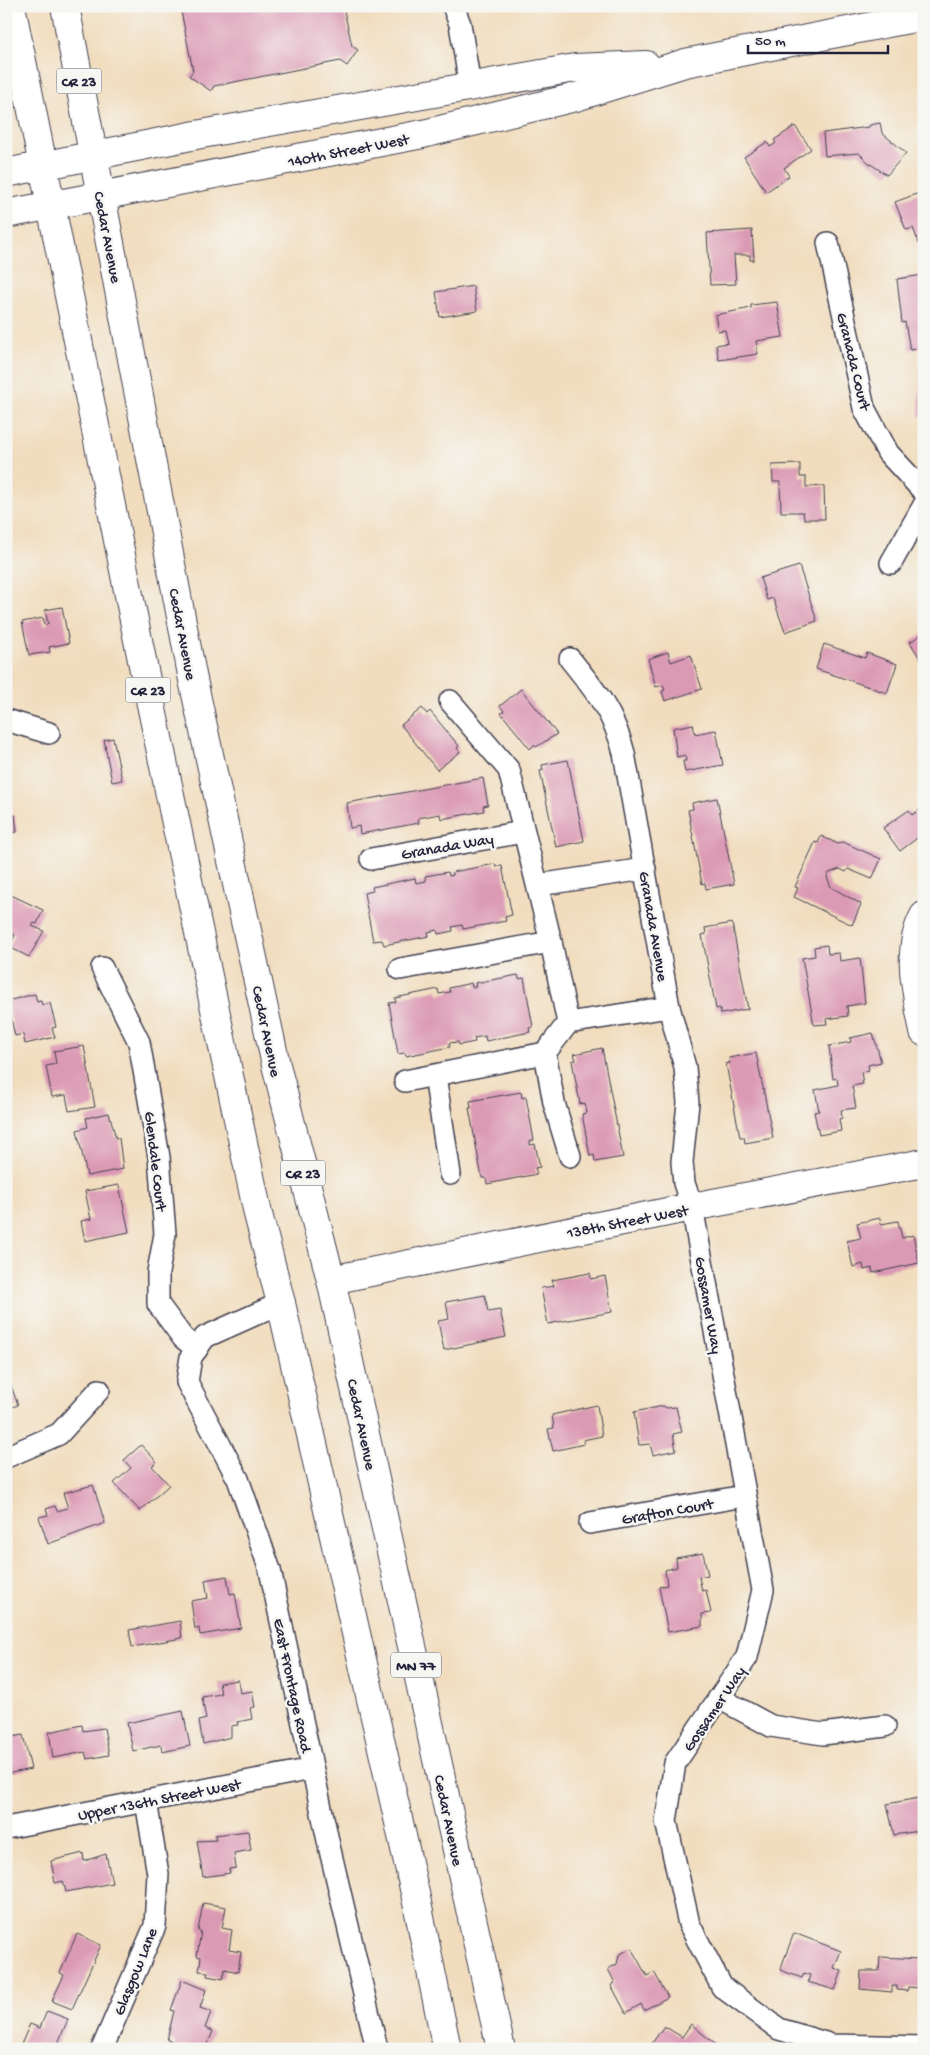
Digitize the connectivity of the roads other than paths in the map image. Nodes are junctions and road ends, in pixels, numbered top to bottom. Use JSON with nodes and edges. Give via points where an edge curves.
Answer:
{"nodes":[{"id":1,"x":11,"y":6,"type":"edge"},
{"id":2,"x":65,"y":6,"type":"edge"},
{"id":3,"x":453,"y":6,"type":"edge"},
{"id":4,"x":924,"y":16,"type":"edge"},
{"id":5,"x":685,"y":63,"type":"junction"},
{"id":6,"x":470,"y":86,"type":"junction"},
{"id":7,"x":94,"y":156,"type":"junction"},
{"id":8,"x":43,"y":166,"type":"junction"},
{"id":9,"x":6,"y":173,"type":"edge"},
{"id":10,"x":101,"y":196,"type":"junction"},
{"id":11,"x":51,"y":206,"type":"junction"},
{"id":12,"x":6,"y":214,"type":"edge"},
{"id":13,"x":828,"y":243,"type":"dead end"},
{"id":14,"x":924,"y":492,"type":"edge"},
{"id":15,"x":924,"y":505,"type":"edge"},
{"id":16,"x":891,"y":562,"type":"dead end"},
{"id":17,"x":570,"y":658,"type":"dead end"},
{"id":18,"x":450,"y":701,"type":"dead end"},
{"id":19,"x":6,"y":720,"type":"edge"},
{"id":20,"x":49,"y":732,"type":"dead end"},
{"id":21,"x":523,"y":832,"type":"junction"},
{"id":22,"x":371,"y":859,"type":"dead end"},
{"id":23,"x":645,"y":869,"type":"junction"},
{"id":24,"x":538,"y":885,"type":"junction"},
{"id":25,"x":924,"y":916,"type":"edge"},
{"id":26,"x":551,"y":942,"type":"junction"},
{"id":27,"x":102,"y":968,"type":"dead end"},
{"id":28,"x":400,"y":969,"type":"dead end"},
{"id":29,"x":669,"y":1007,"type":"junction"},
{"id":30,"x":568,"y":1023,"type":"junction"},
{"id":31,"x":924,"y":1032,"type":"edge"},
{"id":32,"x":545,"y":1053,"type":"junction"},
{"id":33,"x":435,"y":1076,"type":"junction"},
{"id":34,"x":405,"y":1081,"type":"dead end"},
{"id":35,"x":570,"y":1156,"type":"dead end"},
{"id":36,"x":924,"y":1163,"type":"edge"},
{"id":37,"x":450,"y":1174,"type":"dead end"},
{"id":38,"x":692,"y":1207,"type":"junction"},
{"id":39,"x":331,"y":1280,"type":"junction"},
{"id":40,"x":281,"y":1303,"type":"junction"},
{"id":41,"x":201,"y":1343,"type":"junction"},
{"id":42,"x":99,"y":1390,"type":"dead end"},
{"id":43,"x":6,"y":1457,"type":"edge"},
{"id":44,"x":744,"y":1496,"type":"junction"},
{"id":45,"x":590,"y":1523,"type":"dead end"},
{"id":46,"x":720,"y":1698,"type":"junction"},
{"id":47,"x":885,"y":1726,"type":"dead end"},
{"id":48,"x":312,"y":1769,"type":"junction"},
{"id":49,"x":146,"y":1801,"type":"junction"},
{"id":50,"x":6,"y":1828,"type":"edge"},
{"id":51,"x":924,"y":2047,"type":"edge"},
{"id":52,"x":102,"y":2049,"type":"edge"},
{"id":53,"x":377,"y":2049,"type":"edge"},
{"id":54,"x":447,"y":2049,"type":"edge"},
{"id":55,"x":501,"y":2049,"type":"edge"}],
"edges":[{"from":1,"to":8,"type":"main road","number":"CR 23"},
{"from":2,"to":7,"type":"main road","name":"Cedar Avenue","number":"CR 23"},
{"from":3,"to":6,"type":"street","via":[[460,24]]},
{"from":4,"to":5,"type":"main road","name":"140th Street West"},
{"from":5,"to":6,"type":"main road","name":"140th Street West","via":[[575,68]]},
{"from":5,"to":10,"type":"main road","name":"140th Street West","via":[[576,97],[423,134]]},
{"from":6,"to":7,"type":"main road","name":"140th Street West"},
{"from":7,"to":8,"type":"main road","name":"140th Street West"},
{"from":7,"to":10,"type":"main road","name":"Cedar Avenue","number":"CR 23"},
{"from":8,"to":9,"type":"main road","name":"140th Street West"},
{"from":8,"to":11,"type":"main road","number":"CR 23"},
{"from":10,"to":11,"type":"main road","name":"140th Street West"},
{"from":10,"to":39,"type":"main road","name":"Cedar Avenue","number":"CR 23","via":[[195,688],[276,1065]]},
{"from":11,"to":12,"type":"main road","name":"140th Street West"},
{"from":11,"to":40,"type":"main road","number":"CR 23","via":[[156,728],[257,1205]]},
{"from":13,"to":14,"type":"street","name":"Granada Court","via":[[864,408],[888,453]]},
{"from":15,"to":16,"type":"street"},
{"from":17,"to":23,"type":"street","name":"Granada Avenue","via":[[605,703],[620,736]]},
{"from":18,"to":21,"type":"street","via":[[509,770]]},
{"from":19,"to":20,"type":"street"},
{"from":21,"to":22,"type":"street","name":"Granada Way"},
{"from":21,"to":24,"type":"street"},
{"from":23,"to":24,"type":"street"},
{"from":23,"to":29,"type":"street","name":"Granada Avenue"},
{"from":24,"to":26,"type":"street"},
{"from":25,"to":31,"type":"main road","via":[[919,925],[912,972]]},
{"from":26,"to":28,"type":"street"},
{"from":26,"to":30,"type":"street"},
{"from":27,"to":41,"type":"street","name":"Glendale Court","via":[[139,1042],[159,1157],[165,1234],[158,1272],[158,1304],[183,1338]]},
{"from":29,"to":30,"type":"street"},
{"from":29,"to":38,"type":"street","name":"Granada Avenue","via":[[688,1085],[682,1162],[684,1183]]},
{"from":30,"to":32,"type":"street"},
{"from":32,"to":33,"type":"street"},
{"from":32,"to":35,"type":"street","via":[[554,1104]]},
{"from":33,"to":34,"type":"street"},
{"from":33,"to":37,"type":"street"},
{"from":36,"to":38,"type":"main road","name":"138th Street West"},
{"from":38,"to":39,"type":"main road","name":"138th Street West"},
{"from":38,"to":44,"type":"street","name":"Gossamer Way"},
{"from":39,"to":55,"type":"main road","name":"Cedar Avenue","number":"MN 77"},
{"from":40,"to":41,"type":"street"},
{"from":40,"to":54,"type":"main road"},
{"from":41,"to":48,"type":"street","name":"East Frontage Road","via":[[191,1357],[187,1382],[238,1479],[270,1570]]},
{"from":42,"to":43,"type":"street","via":[[59,1434]]},
{"from":44,"to":45,"type":"street","name":"Grafton Court"},
{"from":44,"to":46,"type":"street","name":"Gossamer Way","via":[[762,1590],[747,1657]]},
{"from":46,"to":47,"type":"street","via":[[771,1726],[823,1734]]},
{"from":46,"to":51,"type":"street","name":"Gossamer Way","via":[[675,1763],[666,1822],[689,1924],[722,1986],[779,2029],[832,2045]]},
{"from":48,"to":49,"type":"street","name":"Upper 136th Street West"},
{"from":48,"to":53,"type":"street","name":"East Frontage Road"},
{"from":49,"to":50,"type":"street","name":"Upper 136th Street West"},
{"from":49,"to":52,"type":"street","name":"Glasgow Lane","via":[[158,1874],[155,1926]]}]}
